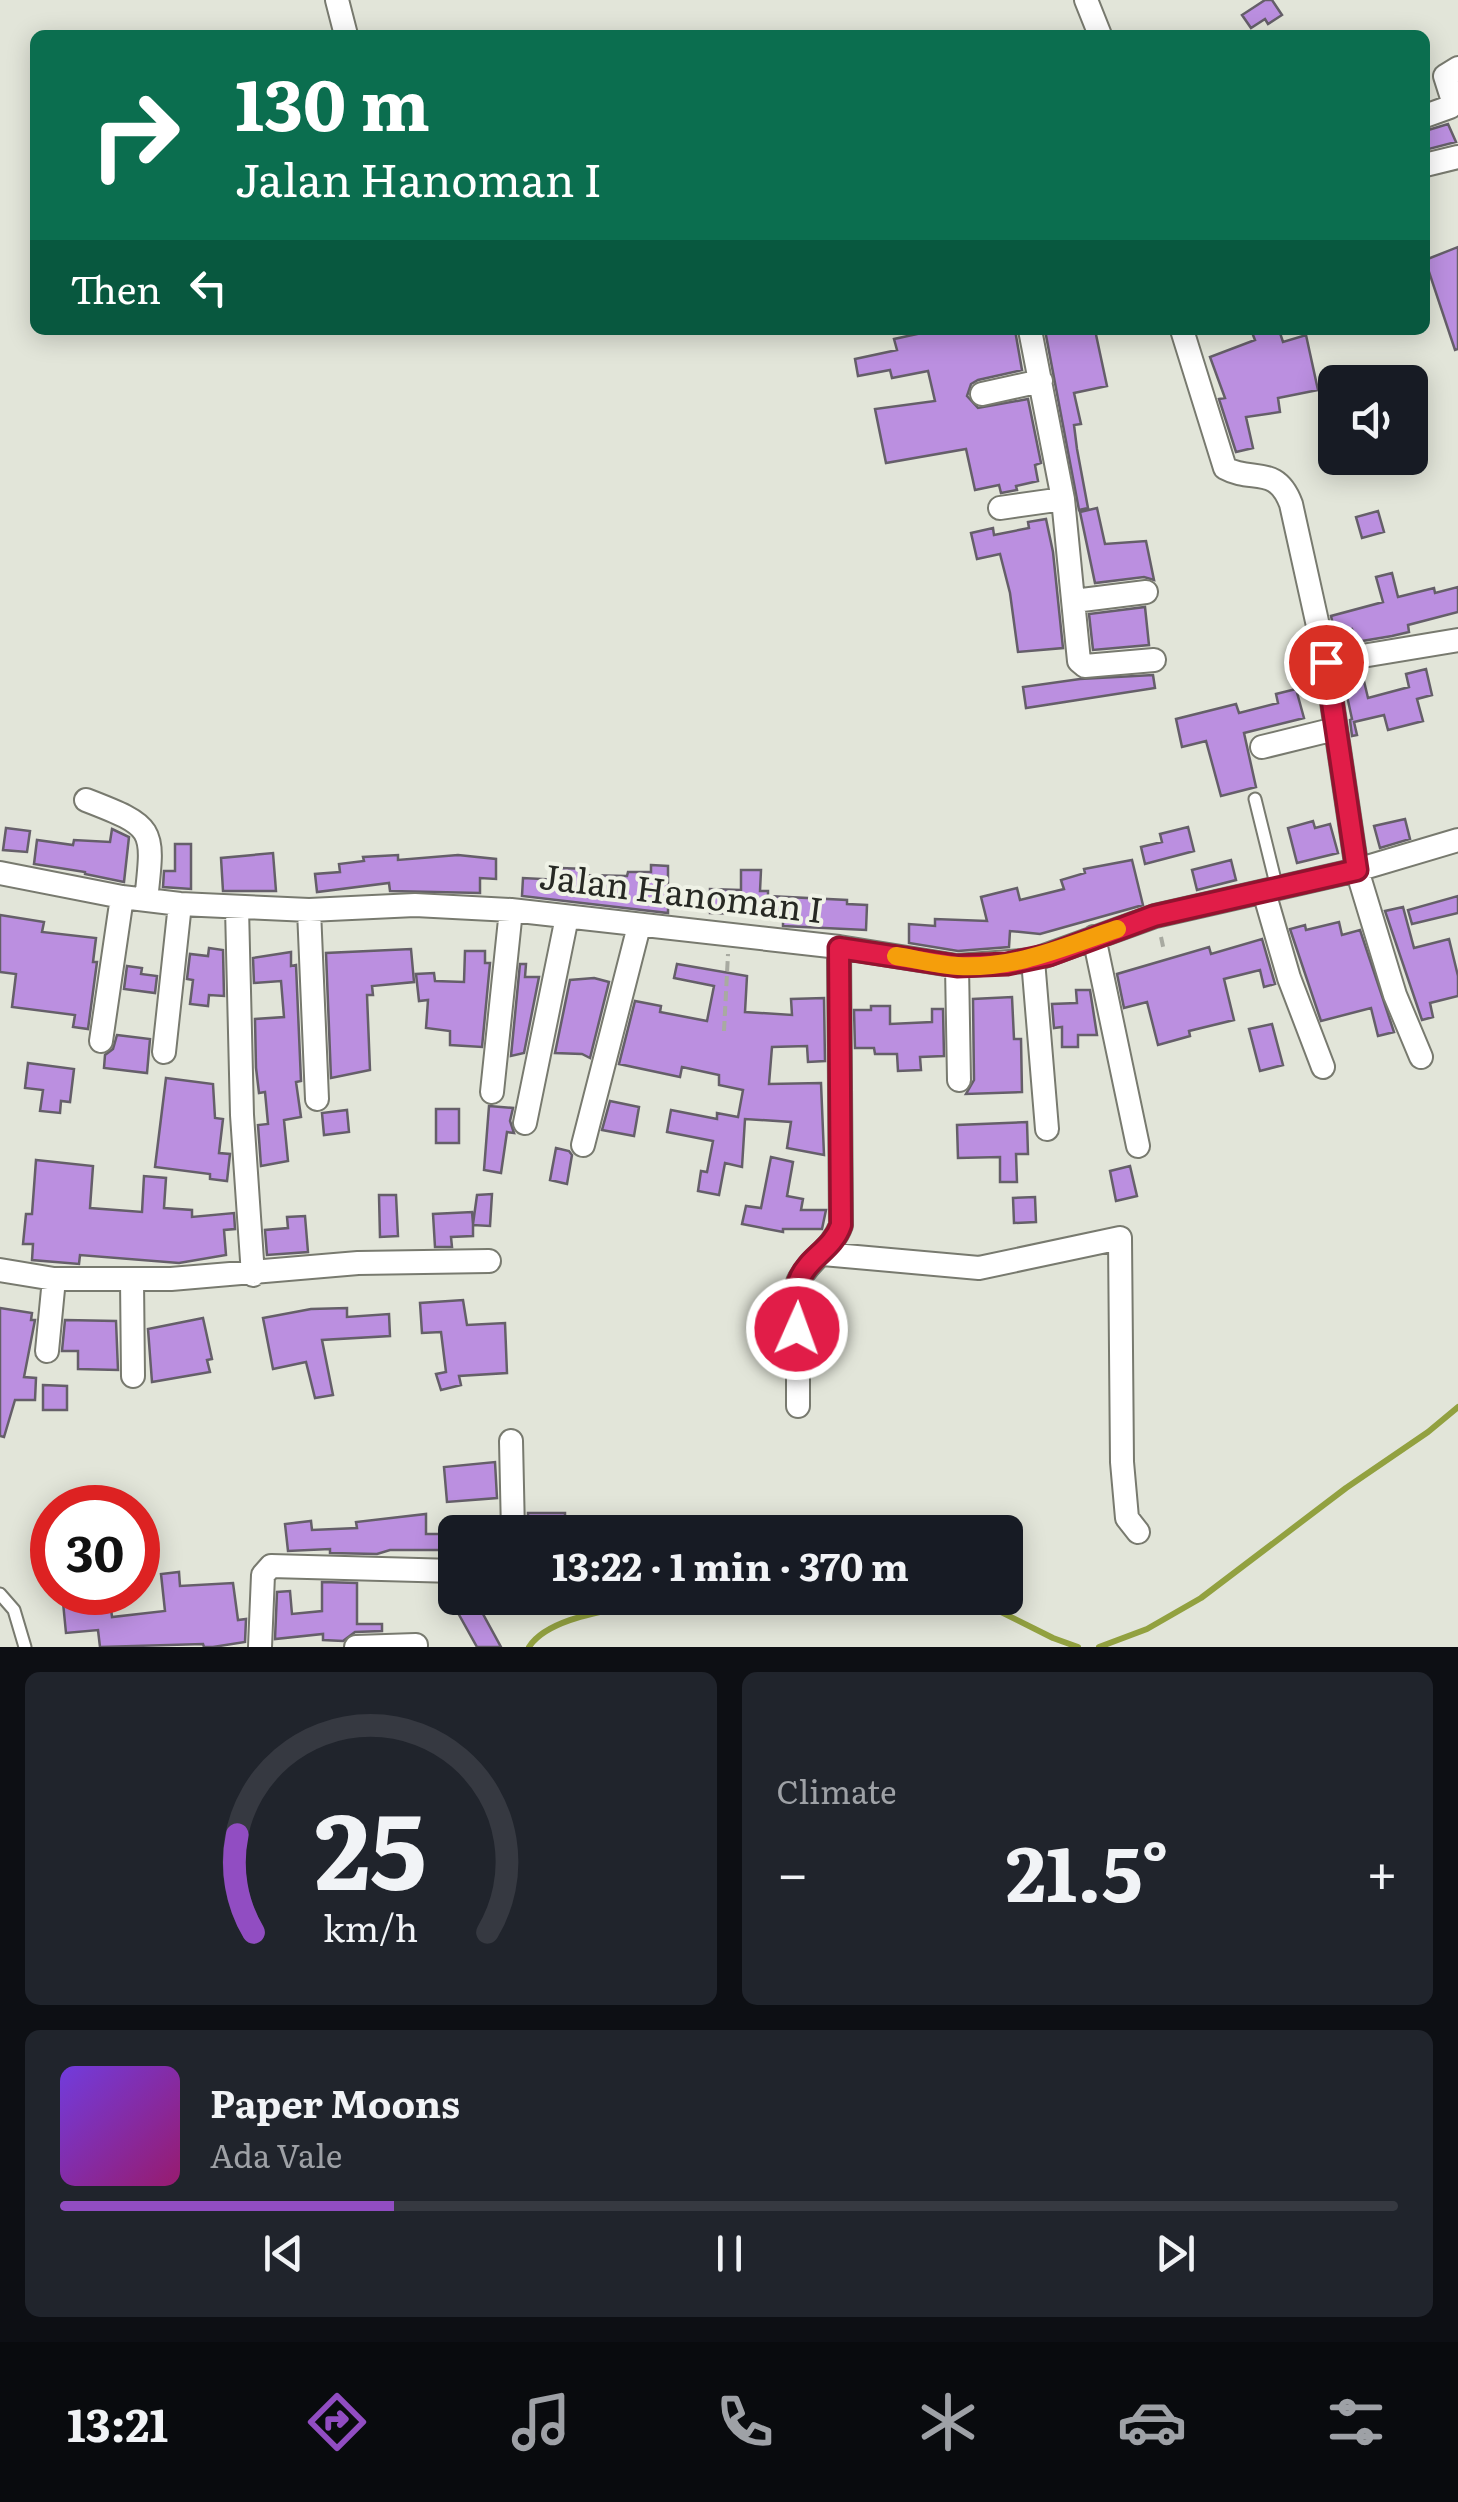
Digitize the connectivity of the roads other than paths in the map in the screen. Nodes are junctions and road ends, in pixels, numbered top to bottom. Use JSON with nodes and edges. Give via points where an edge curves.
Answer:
{"nodes":[{"id":1,"x":337,"y":0,"type":"edge"},
{"id":2,"x":1086,"y":0,"type":"edge"},
{"id":3,"x":345,"y":30,"type":"edge"},
{"id":4,"x":1098,"y":30,"type":"edge"},
{"id":5,"x":1458,"y":68,"type":"edge"},
{"id":6,"x":1430,"y":114,"type":"edge"},
{"id":7,"x":1031,"y":335,"type":"edge"},
{"id":8,"x":1184,"y":335,"type":"edge"},
{"id":9,"x":1041,"y":382,"type":"junction"},
{"id":10,"x":982,"y":394,"type":"dead end"},
{"id":11,"x":1063,"y":499,"type":"junction"},
{"id":12,"x":1000,"y":508,"type":"dead end"},
{"id":13,"x":1146,"y":592,"type":"dead end"},
{"id":14,"x":1074,"y":601,"type":"junction"},
{"id":15,"x":1458,"y":640,"type":"edge"},
{"id":16,"x":1154,"y":660,"type":"dead end"},
{"id":17,"x":1326,"y":662,"type":"junction"},
{"id":18,"x":1336,"y":728,"type":"junction"},
{"id":19,"x":1262,"y":748,"type":"dead end"},
{"id":20,"x":1255,"y":798,"type":"dead end"},
{"id":21,"x":86,"y":800,"type":"dead end"},
{"id":22,"x":1458,"y":840,"type":"edge"},
{"id":23,"x":1357,"y":870,"type":"junction"},
{"id":24,"x":0,"y":873,"type":"edge"},
{"id":25,"x":1271,"y":890,"type":"junction"},
{"id":26,"x":122,"y":897,"type":"junction"},
{"id":27,"x":146,"y":900,"type":"junction"},
{"id":28,"x":180,"y":904,"type":"junction"},
{"id":29,"x":237,"y":908,"type":"junction"},
{"id":30,"x":309,"y":910,"type":"junction"},
{"id":31,"x":511,"y":910,"type":"junction"},
{"id":32,"x":568,"y":917,"type":"junction"},
{"id":33,"x":639,"y":926,"type":"junction"},
{"id":34,"x":1094,"y":937,"type":"junction"},
{"id":35,"x":839,"y":948,"type":"junction"},
{"id":36,"x":1032,"y":960,"type":"junction"},
{"id":37,"x":957,"y":966,"type":"junction"},
{"id":38,"x":101,"y":1041,"type":"dead end"},
{"id":39,"x":164,"y":1052,"type":"dead end"},
{"id":40,"x":1420,"y":1057,"type":"dead end"},
{"id":41,"x":1323,"y":1067,"type":"dead end"},
{"id":42,"x":958,"y":1080,"type":"dead end"},
{"id":43,"x":492,"y":1092,"type":"dead end"},
{"id":44,"x":316,"y":1099,"type":"dead end"},
{"id":45,"x":525,"y":1123,"type":"dead end"},
{"id":46,"x":1048,"y":1129,"type":"dead end"},
{"id":47,"x":583,"y":1145,"type":"dead end"},
{"id":48,"x":1138,"y":1146,"type":"dead end"},
{"id":49,"x":822,"y":1254,"type":"junction"},
{"id":50,"x":489,"y":1261,"type":"dead end"},
{"id":51,"x":0,"y":1270,"type":"edge"},
{"id":52,"x":253,"y":1275,"type":"junction"},
{"id":53,"x":54,"y":1279,"type":"junction"},
{"id":54,"x":132,"y":1280,"type":"junction"},
{"id":55,"x":47,"y":1351,"type":"dead end"},
{"id":56,"x":133,"y":1376,"type":"dead end"},
{"id":57,"x":798,"y":1406,"type":"dead end"},
{"id":58,"x":512,"y":1441,"type":"dead end"},
{"id":59,"x":513,"y":1515,"type":"edge"},
{"id":60,"x":1138,"y":1532,"type":"dead end"},
{"id":61,"x":438,"y":1571,"type":"edge"},
{"id":62,"x":0,"y":1594,"type":"edge"},
{"id":63,"x":416,"y":1645,"type":"edge"},
{"id":64,"x":25,"y":1647,"type":"edge"},
{"id":65,"x":260,"y":1647,"type":"edge"},
{"id":66,"x":356,"y":1647,"type":"edge"}],
"edges":[{"from":1,"to":3,"type":"street"},
{"from":2,"to":4,"type":"street"},
{"from":5,"to":6,"type":"street","via":[[1445,76],[1450,107]]},
{"from":7,"to":9,"type":"street"},
{"from":8,"to":17,"type":"street","via":[[1225,468],[1259,474],[1286,491]]},
{"from":9,"to":10,"type":"street"},
{"from":9,"to":11,"type":"street"},
{"from":11,"to":12,"type":"street"},
{"from":11,"to":14,"type":"street"},
{"from":13,"to":14,"type":"street"},
{"from":14,"to":16,"type":"street","via":[[1081,664]]},
{"from":15,"to":17,"type":"street"},
{"from":17,"to":18,"type":"street"},
{"from":18,"to":19,"type":"street"},
{"from":18,"to":23,"type":"street"},
{"from":20,"to":25,"type":"lane"},
{"from":21,"to":27,"type":"street","via":[[122,814],[148,835]]},
{"from":22,"to":23,"type":"street","name":"Jalan Hanoman I"},
{"from":23,"to":25,"type":"street","name":"Jalan Hanoman I"},
{"from":23,"to":40,"type":"street"},
{"from":24,"to":26,"type":"street","name":"Jalan Hanoman I"},
{"from":25,"to":34,"type":"street","name":"Jalan Hanoman I"},
{"from":25,"to":41,"type":"street","via":[[1289,978]]},
{"from":26,"to":27,"type":"street","name":"Jalan Hanoman I"},
{"from":26,"to":38,"type":"street"},
{"from":27,"to":28,"type":"street","name":"Jalan Hanoman I"},
{"from":28,"to":29,"type":"street","name":"Jalan Hanoman I"},
{"from":28,"to":39,"type":"street"},
{"from":29,"to":30,"type":"street","name":"Jalan Hanoman I"},
{"from":29,"to":52,"type":"street"},
{"from":30,"to":31,"type":"street","name":"Jalan Hanoman I"},
{"from":30,"to":44,"type":"street"},
{"from":31,"to":32,"type":"street","name":"Jalan Hanoman I"},
{"from":31,"to":43,"type":"street"},
{"from":32,"to":33,"type":"street","name":"Jalan Hanoman I"},
{"from":32,"to":45,"type":"street"},
{"from":33,"to":35,"type":"street","name":"Jalan Hanoman I"},
{"from":33,"to":47,"type":"street"},
{"from":34,"to":36,"type":"street","name":"Jalan Hanoman I"},
{"from":34,"to":48,"type":"street"},
{"from":35,"to":37,"type":"street","name":"Jalan Hanoman I"},
{"from":35,"to":49,"type":"street","via":[[841,1225]]},
{"from":36,"to":37,"type":"street","name":"Jalan Hanoman I"},
{"from":36,"to":46,"type":"street"},
{"from":37,"to":42,"type":"street"},
{"from":49,"to":57,"type":"street","via":[[798,1282]]},
{"from":49,"to":60,"type":"street","via":[[980,1268],[1120,1238],[1122,1462],[1127,1518]]},
{"from":50,"to":52,"type":"street","via":[[358,1263]]},
{"from":51,"to":53,"type":"street"},
{"from":52,"to":54,"type":"street"},
{"from":53,"to":54,"type":"street"},
{"from":53,"to":55,"type":"street"},
{"from":54,"to":56,"type":"street"},
{"from":58,"to":59,"type":"street"},
{"from":61,"to":65,"type":"street","via":[[267,1568]]},
{"from":62,"to":64,"type":"lane","via":[[14,1610]]},
{"from":63,"to":66,"type":"street"}]}
